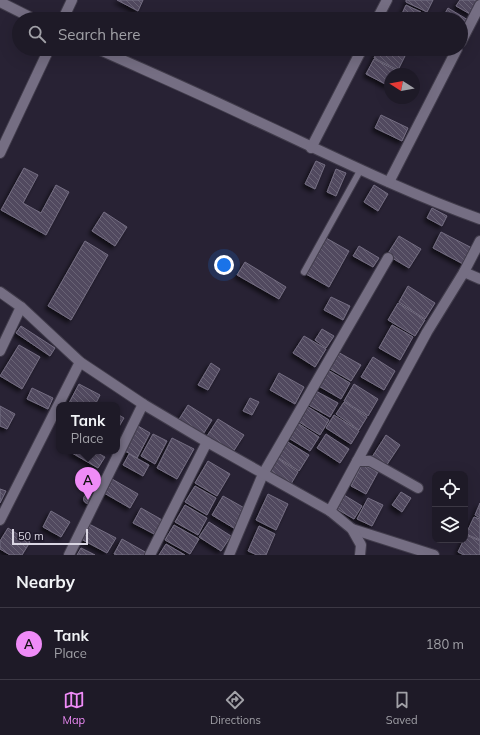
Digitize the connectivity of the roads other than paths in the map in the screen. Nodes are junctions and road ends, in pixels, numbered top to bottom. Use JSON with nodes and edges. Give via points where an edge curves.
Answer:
{"nodes":[{"id":1,"x":72,"y":0,"type":"edge"},
{"id":2,"x":387,"y":0,"type":"edge"},
{"id":3,"x":0,"y":2,"type":"edge"},
{"id":4,"x":480,"y":5,"type":"edge"},
{"id":5,"x":20,"y":12,"type":"edge"},
{"id":6,"x":66,"y":12,"type":"edge"},
{"id":7,"x":381,"y":12,"type":"edge"},
{"id":8,"x":468,"y":28,"type":"edge"},
{"id":9,"x":46,"y":56,"type":"edge"},
{"id":10,"x":113,"y":56,"type":"edge"},
{"id":11,"x":358,"y":56,"type":"edge"},
{"id":12,"x":453,"y":56,"type":"edge"},
{"id":13,"x":311,"y":148,"type":"junction"},
{"id":14,"x":0,"y":153,"type":"edge"},
{"id":15,"x":361,"y":169,"type":"junction"},
{"id":16,"x":389,"y":182,"type":"junction"},
{"id":17,"x":480,"y":219,"type":"edge"},
{"id":18,"x":480,"y":241,"type":"edge"},
{"id":19,"x":388,"y":258,"type":"dead end"},
{"id":20,"x":304,"y":272,"type":"dead end"},
{"id":21,"x":464,"y":272,"type":"junction"},
{"id":22,"x":480,"y":279,"type":"edge"},
{"id":23,"x":0,"y":292,"type":"edge"},
{"id":24,"x":21,"y":307,"type":"junction"},
{"id":25,"x":0,"y":351,"type":"edge"},
{"id":26,"x":80,"y":362,"type":"junction"},
{"id":27,"x":60,"y":402,"type":"edge"},
{"id":28,"x":143,"y":404,"type":"junction"},
{"id":29,"x":56,"y":409,"type":"edge"},
{"id":30,"x":207,"y":442,"type":"junction"},
{"id":31,"x":120,"y":451,"type":"edge"},
{"id":32,"x":118,"y":454,"type":"edge"},
{"id":33,"x":357,"y":461,"type":"junction"},
{"id":34,"x":263,"y":474,"type":"junction"},
{"id":35,"x":418,"y":488,"type":"dead end"},
{"id":36,"x":330,"y":511,"type":"junction"},
{"id":37,"x":0,"y":520,"type":"edge"},
{"id":38,"x":352,"y":529,"type":"junction"},
{"id":39,"x":415,"y":552,"type":"edge"},
{"id":40,"x":69,"y":555,"type":"edge"},
{"id":41,"x":150,"y":555,"type":"edge"},
{"id":42,"x":229,"y":555,"type":"edge"},
{"id":43,"x":360,"y":555,"type":"edge"},
{"id":44,"x":434,"y":555,"type":"edge"}],
"edges":[{"from":1,"to":6,"type":"street"},
{"from":2,"to":7,"type":"street"},
{"from":3,"to":5,"type":"street"},
{"from":4,"to":8,"type":"street"},
{"from":9,"to":14,"type":"street"},
{"from":10,"to":13,"type":"street"},
{"from":11,"to":13,"type":"street"},
{"from":12,"to":16,"type":"street"},
{"from":13,"to":15,"type":"street"},
{"from":15,"to":16,"type":"street"},
{"from":15,"to":20,"type":"lane"},
{"from":16,"to":17,"type":"street"},
{"from":18,"to":21,"type":"street"},
{"from":19,"to":34,"type":"street"},
{"from":21,"to":22,"type":"street"},
{"from":21,"to":33,"type":"street","via":[[427,332]]},
{"from":23,"to":24,"type":"street"},
{"from":24,"to":25,"type":"street"},
{"from":24,"to":26,"type":"street"},
{"from":26,"to":27,"type":"street"},
{"from":26,"to":28,"type":"street"},
{"from":28,"to":30,"type":"street"},
{"from":28,"to":31,"type":"street"},
{"from":29,"to":37,"type":"street"},
{"from":30,"to":34,"type":"street"},
{"from":30,"to":41,"type":"street"},
{"from":32,"to":40,"type":"street"},
{"from":33,"to":35,"type":"street","via":[[370,461]]},
{"from":33,"to":36,"type":"street"},
{"from":34,"to":36,"type":"street"},
{"from":34,"to":42,"type":"street"},
{"from":36,"to":38,"type":"street"},
{"from":38,"to":39,"type":"street"},
{"from":38,"to":43,"type":"street","via":[[361,545]]},
{"from":39,"to":44,"type":"street"}]}
